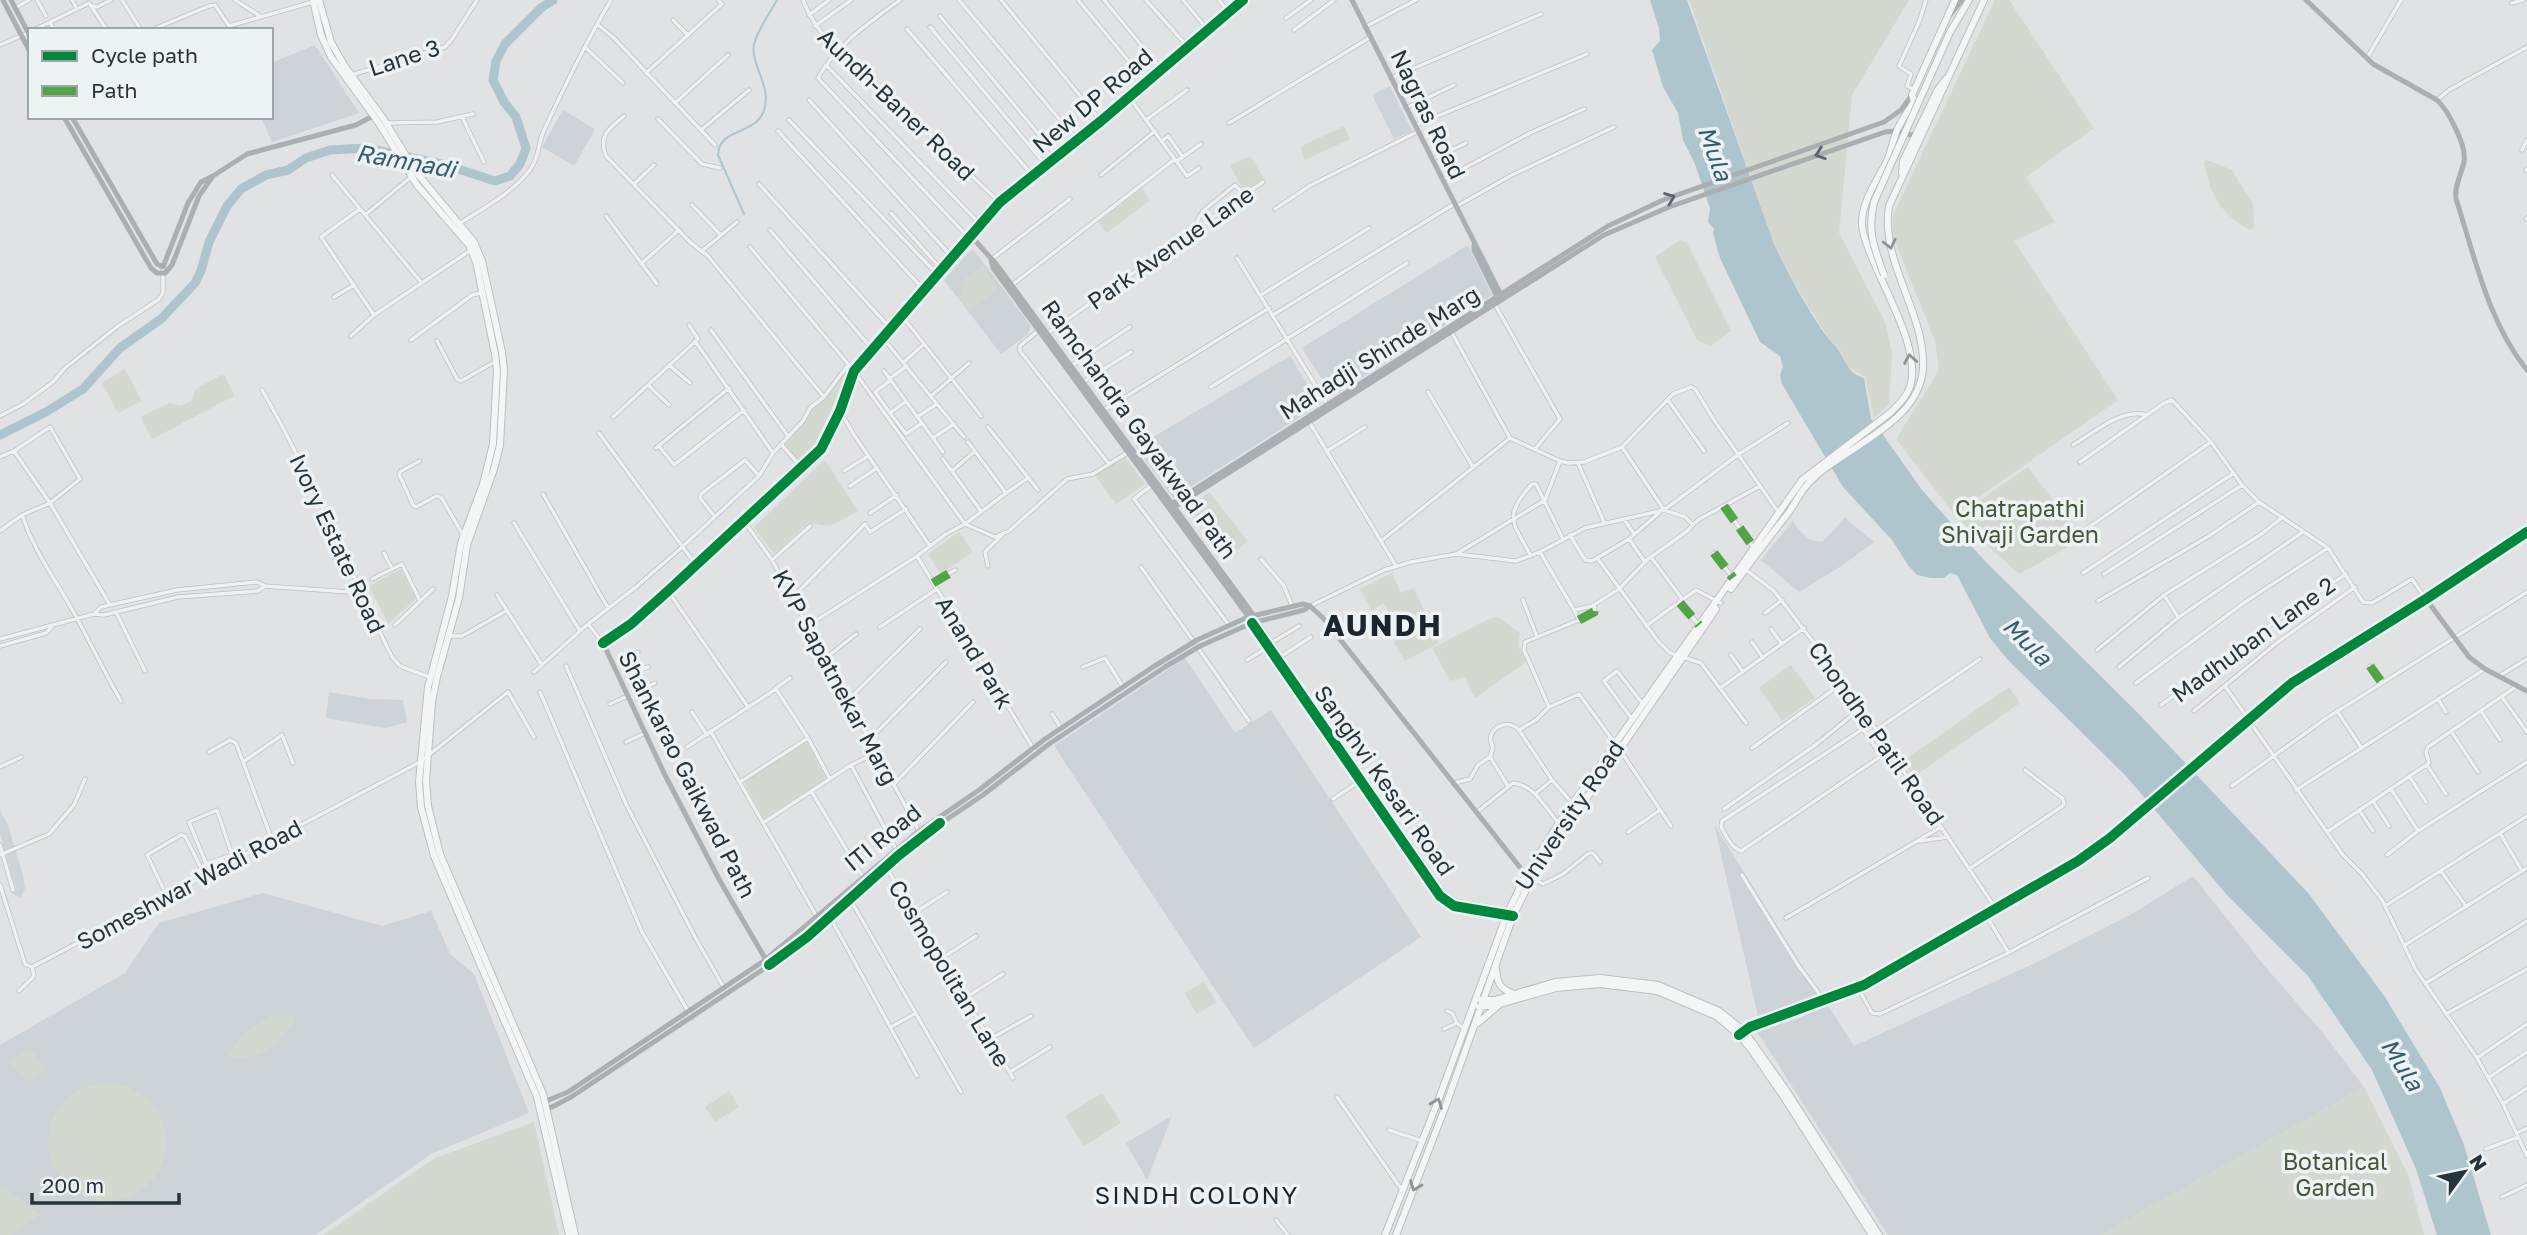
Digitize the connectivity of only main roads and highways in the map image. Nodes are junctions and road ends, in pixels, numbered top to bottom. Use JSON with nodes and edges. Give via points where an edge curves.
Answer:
{"nodes":[{"id":1,"x":3,"y":0,"type":"edge"},
{"id":2,"x":11,"y":0,"type":"edge"},
{"id":3,"x":1243,"y":0,"type":"edge"},
{"id":4,"x":1352,"y":0,"type":"edge"},
{"id":5,"x":1955,"y":0,"type":"edge"},
{"id":6,"x":1962,"y":0,"type":"edge"},
{"id":7,"x":1969,"y":0,"type":"edge"},
{"id":8,"x":1984,"y":0,"type":"edge"},
{"id":9,"x":2306,"y":0,"type":"edge"},
{"id":10,"x":316,"y":1,"type":"edge"},
{"id":11,"x":1950,"y":22,"type":"junction"},
{"id":12,"x":28,"y":31,"type":"edge"},
{"id":13,"x":28,"y":32,"type":"edge"},
{"id":14,"x":1953,"y":69,"type":"junction"},
{"id":15,"x":1914,"y":93,"type":"junction"},
{"id":16,"x":373,"y":116,"type":"junction"},
{"id":17,"x":65,"y":119,"type":"edge"},
{"id":18,"x":73,"y":119,"type":"edge"},
{"id":19,"x":1896,"y":131,"type":"junction"},
{"id":20,"x":1915,"y":136,"type":"junction"},
{"id":21,"x":394,"y":144,"type":"junction"},
{"id":22,"x":412,"y":174,"type":"junction"},
{"id":23,"x":213,"y":176,"type":"junction"},
{"id":24,"x":1901,"y":179,"type":"junction"},
{"id":25,"x":1610,"y":229,"type":"junction"},
{"id":26,"x":970,"y":237,"type":"junction"},
{"id":27,"x":482,"y":280,"type":"junction"},
{"id":28,"x":1498,"y":300,"type":"junction"},
{"id":29,"x":1893,"y":301,"type":"junction"},
{"id":30,"x":1046,"y":335,"type":"junction"},
{"id":31,"x":2524,"y":361,"type":"edge"},
{"id":32,"x":499,"y":364,"type":"junction"},
{"id":33,"x":2526,"y":369,"type":"edge"},
{"id":34,"x":1329,"y":407,"type":"junction"},
{"id":35,"x":1893,"y":416,"type":"junction"},
{"id":36,"x":1129,"y":451,"type":"junction"},
{"id":37,"x":1171,"y":507,"type":"junction"},
{"id":38,"x":1781,"y":516,"type":"junction"},
{"id":39,"x":2527,"y":531,"type":"edge"},
{"id":40,"x":2426,"y":599,"type":"junction"},
{"id":41,"x":1719,"y":602,"type":"junction"},
{"id":42,"x":1310,"y":606,"type":"junction"},
{"id":43,"x":451,"y":615,"type":"junction"},
{"id":44,"x":1253,"y":619,"type":"junction"},
{"id":45,"x":1196,"y":645,"type":"junction"},
{"id":46,"x":1269,"y":645,"type":"junction"},
{"id":47,"x":1680,"y":657,"type":"junction"},
{"id":48,"x":2527,"y":691,"type":"edge"},
{"id":49,"x":1618,"y":747,"type":"junction"},
{"id":50,"x":1034,"y":751,"type":"junction"},
{"id":51,"x":921,"y":834,"type":"junction"},
{"id":52,"x":885,"y":865,"type":"junction"},
{"id":53,"x":1529,"y":877,"type":"junction"},
{"id":54,"x":1511,"y":913,"type":"junction"},
{"id":55,"x":767,"y":963,"type":"junction"},
{"id":56,"x":1496,"y":964,"type":"junction"},
{"id":57,"x":1658,"y":988,"type":"junction"},
{"id":58,"x":1512,"y":994,"type":"junction"},
{"id":59,"x":1478,"y":1003,"type":"junction"},
{"id":60,"x":1500,"y":1004,"type":"junction"},
{"id":61,"x":690,"y":1015,"type":"junction"},
{"id":62,"x":1475,"y":1025,"type":"junction"},
{"id":63,"x":1742,"y":1033,"type":"junction"},
{"id":64,"x":543,"y":1106,"type":"junction"},
{"id":65,"x":569,"y":1235,"type":"edge"},
{"id":66,"x":575,"y":1235,"type":"edge"},
{"id":67,"x":1385,"y":1235,"type":"edge"},
{"id":68,"x":1396,"y":1235,"type":"edge"},
{"id":69,"x":1872,"y":1235,"type":"edge"},
{"id":70,"x":1879,"y":1235,"type":"edge"}],
"edges":[{"from":1,"to":13,"type":"main road"},
{"from":2,"to":12,"type":"main road"},
{"from":3,"to":26,"type":"main road","name":"New DP Road","via":[[1000,202]]},
{"from":4,"to":28,"type":"main road","name":"Nagras Road"},
{"from":5,"to":11,"type":"main road"},
{"from":6,"to":11,"type":"main road"},
{"from":7,"to":11,"type":"main road"},
{"from":8,"to":14,"type":"main road"},
{"from":9,"to":31,"type":"main road","via":[[2367,58],[2445,109],[2465,152],[2455,189],[2460,211],[2494,314],[2504,337]]},
{"from":10,"to":16,"type":"main road","via":[[321,34],[331,57]]},
{"from":10,"to":21,"type":"main road","via":[[331,42],[386,123]]},
{"from":11,"to":15,"type":"main road"},
{"from":11,"to":29,"type":"main road","bridge":true,"via":[[1950,32],[1874,202],[1870,221],[1871,239]]},
{"from":14,"to":20,"type":"main road"},
{"from":14,"to":24,"type":"main road"},
{"from":15,"to":19,"type":"main road"},
{"from":25,"to":15,"type":"main road","one_way":true,"via":[[1663,200],[1884,122]]},
{"from":16,"to":21,"type":"main road"},
{"from":16,"to":23,"type":"main road","via":[[356,125],[247,153]]},
{"from":17,"to":23,"type":"main road","via":[[151,268],[162,274],[172,265],[194,206]]},
{"from":18,"to":23,"type":"main road","via":[[157,264],[163,267],[193,192]]},
{"from":19,"to":20,"type":"main road"},
{"from":19,"to":25,"type":"main road","one_way":true},
{"from":19,"to":29,"type":"main road","via":[[1862,222],[1882,283]]},
{"from":20,"to":24,"type":"main road"},
{"from":21,"to":22,"type":"main road"},
{"from":22,"to":27,"type":"main road","via":[[464,237]]},
{"from":22,"to":27,"type":"main road","via":[[460,223],[479,252]]},
{"from":24,"to":35,"type":"main road","one_way":true,"via":[[1889,206],[1887,234],[1919,334],[1923,367],[1917,394]]},
{"from":25,"to":28,"type":"main road","name":"Mahadji Shinde Marg"},
{"from":26,"to":30,"type":"main road","name":"Ramchandra Gayakwad Path"},
{"from":26,"to":55,"type":"main road","name":"Shankarao Gaikwad Path","via":[[854,371],[821,449],[631,624],[603,643],[720,881]]},
{"from":27,"to":32,"type":"main road"},
{"from":27,"to":32,"type":"main road","via":[[481,293]]},
{"from":28,"to":34,"type":"main road","name":"Mahadji Shinde Marg"},
{"from":28,"to":34,"type":"main road","name":"Mahadji Shinde Marg"},
{"from":35,"to":29,"type":"main road","one_way":true,"via":[[1910,386],[1912,371]]},
{"from":30,"to":36,"type":"main road","name":"Ramchandra Gayakwad Path"},
{"from":30,"to":36,"type":"main road","name":"Ramchandra Gayakwad Path"},
{"from":31,"to":33,"type":"main road"},
{"from":32,"to":43,"type":"main road","via":[[493,444],[463,535]]},
{"from":32,"to":43,"type":"main road","via":[[500,445],[467,544]]},
{"from":34,"to":37,"type":"main road","name":"Mahadji Shinde Marg"},
{"from":35,"to":38,"type":"main road","name":"University Road","via":[[1802,480]]},
{"from":36,"to":37,"type":"main road","name":"Ramchandra Gayakwad Path"},
{"from":36,"to":37,"type":"main road","name":"Ramchandra Gayakwad Path"},
{"from":37,"to":44,"type":"main road","name":"Ramchandra Gayakwad Path"},
{"from":38,"to":41,"type":"main road","name":"University Road"},
{"from":38,"to":41,"type":"main road","name":"University Road"},
{"from":39,"to":40,"type":"main road"},
{"from":40,"to":48,"type":"main road","via":[[2462,651]]},
{"from":40,"to":63,"type":"main road","via":[[2306,673],[2087,856],[1858,988]]},
{"from":41,"to":47,"type":"main road","name":"University Road"},
{"from":41,"to":47,"type":"main road","name":"University Road"},
{"from":42,"to":44,"type":"main road"},
{"from":42,"to":44,"type":"main road","via":[[1292,606]]},
{"from":42,"to":53,"type":"main road"},
{"from":43,"to":64,"type":"main road","via":[[435,688],[427,758],[428,806],[436,842]]},
{"from":43,"to":64,"type":"main road","via":[[430,678],[420,762],[421,807],[430,844]]},
{"from":44,"to":45,"type":"main road","name":"ITI Road"},
{"from":44,"to":45,"type":"main road","name":"ITI Road","via":[[1229,625]]},
{"from":44,"to":46,"type":"main road","name":"Sanghvi Kesari Road"},
{"from":45,"to":50,"type":"main road","name":"ITI Road"},
{"from":45,"to":50,"type":"main road","name":"ITI Road","via":[[1123,687]]},
{"from":46,"to":54,"type":"main road","name":"Sanghvi Kesari Road","via":[[1444,892],[1456,901]]},
{"from":46,"to":54,"type":"main road","name":"Sanghvi Kesari Road","via":[[1446,902]]},
{"from":47,"to":49,"type":"main road","name":"University Road"},
{"from":47,"to":49,"type":"main road","name":"University Road","via":[[1643,704]]},
{"from":49,"to":53,"type":"main road","name":"University Road"},
{"from":50,"to":51,"type":"main road","name":"ITI Road"},
{"from":51,"to":52,"type":"main road","name":"ITI Road"},
{"from":51,"to":52,"type":"main road","name":"ITI Road","via":[[896,849]]},
{"from":52,"to":55,"type":"main road","name":"ITI Road","via":[[807,937]]},
{"from":52,"to":55,"type":"main road","name":"ITI Road","via":[[863,877]]},
{"from":53,"to":54,"type":"main road","name":"University Road"},
{"from":54,"to":56,"type":"main road","name":"University Road"},
{"from":54,"to":59,"type":"main road","name":"University Road"},
{"from":55,"to":61,"type":"main road","name":"ITI Road"},
{"from":55,"to":61,"type":"main road","name":"ITI Road"},
{"from":56,"to":58,"type":"main road","via":[[1499,984]]},
{"from":56,"to":59,"type":"main road","name":"University Road"},
{"from":57,"to":58,"type":"main road","via":[[1622,979],[1584,978]]},
{"from":57,"to":60,"type":"main road","via":[[1577,985]]},
{"from":57,"to":63,"type":"main road"},
{"from":58,"to":59,"type":"main road"},
{"from":59,"to":60,"type":"main road"},
{"from":59,"to":62,"type":"main road","name":"University Road"},
{"from":67,"to":59,"type":"main road","name":"University Road","one_way":true},
{"from":60,"to":62,"type":"main road"},
{"from":61,"to":64,"type":"main road","name":"ITI Road"},
{"from":62,"to":68,"type":"main road","name":"University Road","one_way":true},
{"from":63,"to":69,"type":"main road"},
{"from":63,"to":70,"type":"main road","via":[[1786,1090]]},
{"from":64,"to":65,"type":"main road"},
{"from":64,"to":66,"type":"main road"}]}
